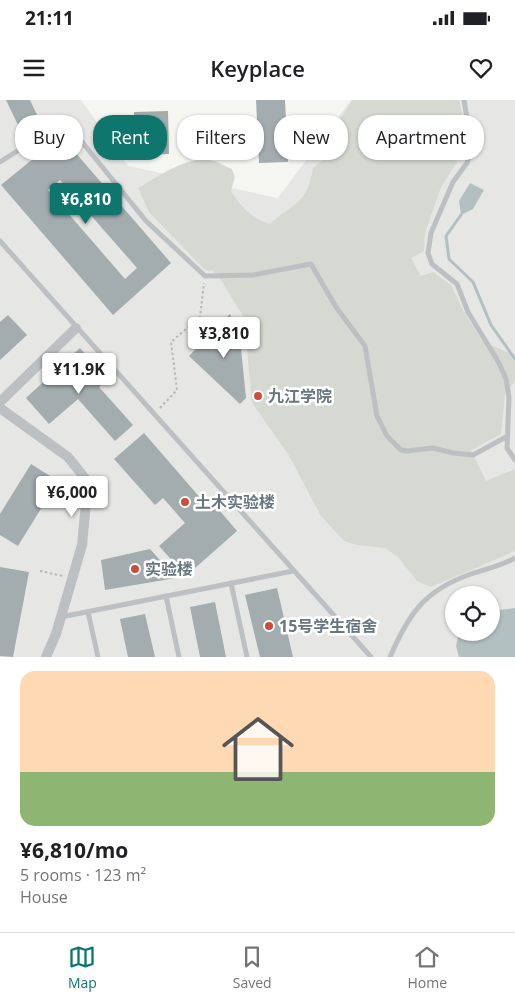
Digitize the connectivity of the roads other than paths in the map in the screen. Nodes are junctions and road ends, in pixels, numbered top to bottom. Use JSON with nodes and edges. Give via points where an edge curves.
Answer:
{"nodes":[{"id":1,"x":464,"y":100,"type":"edge"},
{"id":2,"x":0,"y":162,"type":"edge"},
{"id":3,"x":0,"y":241,"type":"edge"},
{"id":4,"x":76,"y":328,"type":"junction"},
{"id":5,"x":0,"y":402,"type":"edge"},
{"id":6,"x":0,"y":408,"type":"edge"},
{"id":7,"x":506,"y":437,"type":"junction"},
{"id":8,"x":515,"y":460,"type":"edge"},
{"id":9,"x":515,"y":558,"type":"edge"},
{"id":10,"x":293,"y":571,"type":"junction"},
{"id":11,"x":231,"y":583,"type":"junction"},
{"id":12,"x":166,"y":596,"type":"junction"},
{"id":13,"x":88,"y":612,"type":"junction"},
{"id":14,"x":61,"y":617,"type":"junction"},
{"id":15,"x":46,"y":657,"type":"edge"},
{"id":16,"x":98,"y":657,"type":"edge"},
{"id":17,"x":179,"y":657,"type":"edge"},
{"id":18,"x":247,"y":657,"type":"edge"},
{"id":19,"x":370,"y":657,"type":"edge"},
{"id":20,"x":390,"y":657,"type":"edge"}],
"edges":[{"from":1,"to":7,"type":"lane","via":[[470,154],[453,182],[431,233],[428,253],[432,264],[457,284],[468,312],[502,371],[509,389]]},
{"from":2,"to":7,"type":"lane","via":[[65,121],[146,221],[205,276],[254,275],[312,264],[336,307],[365,346],[377,416],[388,436],[401,450],[433,448],[472,454]]},
{"from":3,"to":4,"type":"lane"},
{"from":4,"to":5,"type":"street"},
{"from":4,"to":10,"type":"lane"},
{"from":6,"to":14,"type":"street","via":[[68,457],[88,482],[82,545]]},
{"from":7,"to":8,"type":"lane","via":[[507,448]]},
{"from":9,"to":20,"type":"lane","via":[[454,581],[432,593],[414,610]]},
{"from":10,"to":11,"type":"lane"},
{"from":10,"to":19,"type":"lane"},
{"from":11,"to":12,"type":"lane"},
{"from":11,"to":18,"type":"lane"},
{"from":12,"to":13,"type":"lane"},
{"from":12,"to":17,"type":"lane"},
{"from":13,"to":14,"type":"lane"},
{"from":13,"to":16,"type":"lane"},
{"from":14,"to":15,"type":"street"}]}
